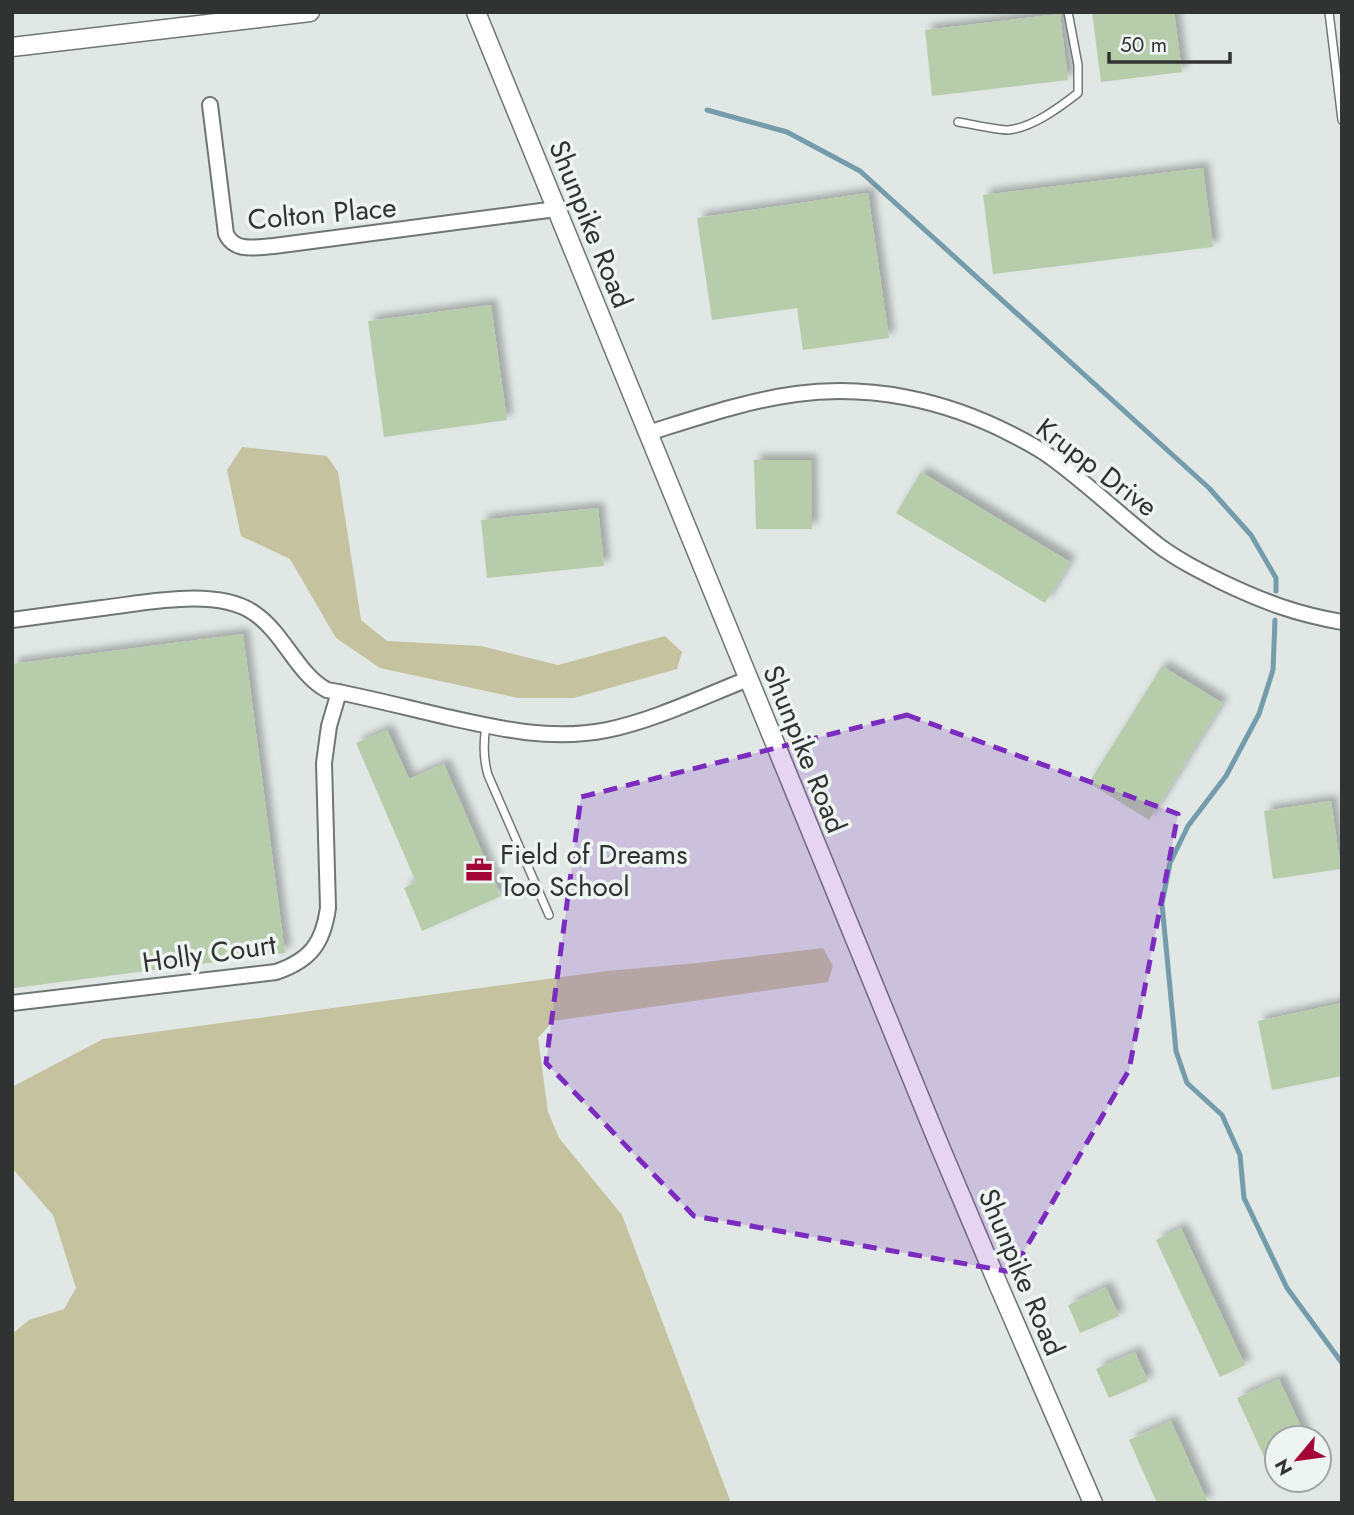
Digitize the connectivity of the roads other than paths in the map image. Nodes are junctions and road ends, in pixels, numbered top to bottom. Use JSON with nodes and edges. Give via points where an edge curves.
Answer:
{"nodes":[{"id":1,"x":310,"y":12,"type":"edge"},
{"id":2,"x":476,"y":12,"type":"edge"},
{"id":3,"x":1068,"y":12,"type":"edge"},
{"id":4,"x":1329,"y":12,"type":"edge"},
{"id":5,"x":12,"y":47,"type":"edge"},
{"id":6,"x":210,"y":105,"type":"dead end"},
{"id":7,"x":1342,"y":120,"type":"edge"},
{"id":8,"x":958,"y":122,"type":"dead end"},
{"id":9,"x":556,"y":209,"type":"junction"},
{"id":10,"x":648,"y":433,"type":"junction"},
{"id":11,"x":12,"y":620,"type":"edge"},
{"id":12,"x":1342,"y":622,"type":"edge"},
{"id":13,"x":748,"y":680,"type":"junction"},
{"id":14,"x":339,"y":692,"type":"junction"},
{"id":15,"x":486,"y":726,"type":"junction"},
{"id":16,"x":548,"y":915,"type":"dead end"},
{"id":17,"x":12,"y":1003,"type":"edge"},
{"id":18,"x":1093,"y":1503,"type":"edge"}],
"edges":[{"from":1,"to":5,"type":"street"},
{"from":2,"to":9,"type":"street","name":"Shunpike Road"},
{"from":3,"to":8,"type":"lane","via":[[1078,93],[1033,123],[1009,130]]},
{"from":4,"to":7,"type":"lane"},
{"from":6,"to":9,"type":"street","name":"Colton Place","via":[[226,234],[237,246],[274,246]]},
{"from":9,"to":10,"type":"street","name":"Shunpike Road"},
{"from":10,"to":12,"type":"street","name":"Krupp Drive","via":[[757,401],[813,392],[869,392],[937,404],[982,420],[1051,457],[1184,562],[1263,601]]},
{"from":10,"to":13,"type":"street","name":"Shunpike Road"},
{"from":11,"to":14,"type":"street","via":[[186,599],[233,603],[270,625],[316,684]]},
{"from":13,"to":15,"type":"street","via":[[604,730],[543,735]]},
{"from":13,"to":18,"type":"street","name":"Shunpike Road"},
{"from":14,"to":15,"type":"street"},
{"from":14,"to":17,"type":"street","name":"Holly Court","via":[[324,763],[328,908],[321,939],[313,950],[276,972]]},
{"from":15,"to":16,"type":"lane","via":[[488,775]]}]}
